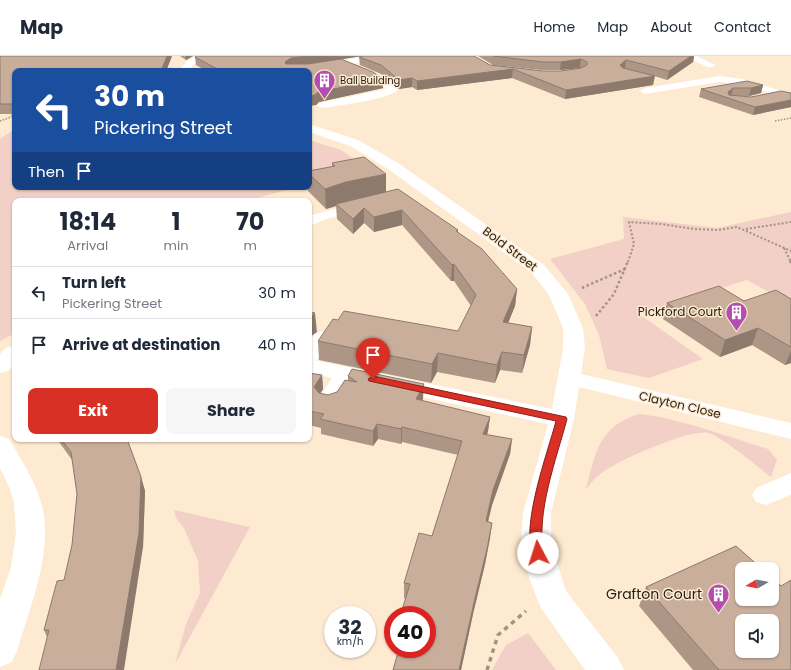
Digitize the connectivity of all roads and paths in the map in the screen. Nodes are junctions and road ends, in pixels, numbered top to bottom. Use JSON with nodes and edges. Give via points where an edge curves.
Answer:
{"nodes":[{"id":1,"x":203,"y":56,"type":"edge"},
{"id":2,"x":330,"y":56,"type":"edge"},
{"id":3,"x":689,"y":56,"type":"edge"},
{"id":4,"x":382,"y":57,"type":"edge"},
{"id":5,"x":345,"y":60,"type":"edge"},
{"id":6,"x":398,"y":60,"type":"edge"},
{"id":7,"x":710,"y":65,"type":"dead end"},
{"id":8,"x":186,"y":68,"type":"edge"},
{"id":9,"x":308,"y":68,"type":"joint"},
{"id":10,"x":653,"y":80,"type":"edge"},
{"id":11,"x":384,"y":84,"type":"junction"},
{"id":12,"x":369,"y":85,"type":"edge"},
{"id":13,"x":671,"y":86,"type":"junction"},
{"id":14,"x":645,"y":91,"type":"edge"},
{"id":15,"x":786,"y":95,"type":"edge"},
{"id":16,"x":755,"y":99,"type":"edge"},
{"id":17,"x":323,"y":105,"type":"edge"},
{"id":18,"x":12,"y":116,"type":"edge"},
{"id":19,"x":791,"y":118,"type":"edge"},
{"id":20,"x":0,"y":121,"type":"edge"},
{"id":21,"x":775,"y":121,"type":"dead end"},
{"id":22,"x":312,"y":129,"type":"edge"},
{"id":23,"x":430,"y":191,"type":"junction"},
{"id":24,"x":407,"y":196,"type":"edge"},
{"id":25,"x":377,"y":203,"type":"edge"},
{"id":26,"x":312,"y":220,"type":"edge"},
{"id":27,"x":791,"y":222,"type":"edge"},
{"id":28,"x":746,"y":230,"type":"junction"},
{"id":29,"x":784,"y":248,"type":"junction"},
{"id":30,"x":791,"y":251,"type":"edge"},
{"id":31,"x":791,"y":263,"type":"edge"},
{"id":32,"x":626,"y":268,"type":"junction"},
{"id":33,"x":558,"y":294,"type":"junction"},
{"id":34,"x":573,"y":328,"type":"junction"},
{"id":35,"x":323,"y":337,"type":"edge"},
{"id":36,"x":312,"y":351,"type":"edge"},
{"id":37,"x":12,"y":355,"type":"edge"},
{"id":38,"x":0,"y":366,"type":"edge"},
{"id":39,"x":312,"y":367,"type":"edge"},
{"id":40,"x":346,"y":374,"type":"junction"},
{"id":41,"x":570,"y":378,"type":"junction"},
{"id":42,"x":329,"y":401,"type":"edge"},
{"id":43,"x":562,"y":419,"type":"junction"},
{"id":44,"x":791,"y":431,"type":"edge"},
{"id":45,"x":0,"y":445,"type":"edge"},
{"id":46,"x":791,"y":484,"type":"edge"},
{"id":47,"x":766,"y":495,"type":"dead end"},
{"id":48,"x":552,"y":598,"type":"junction"},
{"id":49,"x":6,"y":610,"type":"edge"},
{"id":50,"x":0,"y":651,"type":"edge"},
{"id":51,"x":487,"y":670,"type":"edge"},
{"id":52,"x":606,"y":670,"type":"edge"}],
"edges":[{"from":1,"to":8,"type":"street"},
{"from":2,"to":9,"type":"street","via":[[293,62]]},
{"from":3,"to":7,"type":"street"},
{"from":4,"to":5,"type":"street"},
{"from":4,"to":6,"type":"street"},
{"from":5,"to":9,"type":"street"},
{"from":5,"to":11,"type":"street","via":[[377,77]]},
{"from":10,"to":13,"type":"street"},
{"from":11,"to":12,"type":"street"},
{"from":11,"to":17,"type":"street","via":[[393,90],[384,94]]},
{"from":13,"to":14,"type":"street"},
{"from":13,"to":15,"type":"street","via":[[724,79]]},
{"from":15,"to":16,"type":"street"},
{"from":18,"to":20,"type":"path"},
{"from":19,"to":21,"type":"path"},
{"from":22,"to":23,"type":"street","name":"Bold Street","via":[[367,149]]},
{"from":23,"to":24,"type":"street"},
{"from":23,"to":33,"type":"street","name":"Bold Street","via":[[538,269]]},
{"from":25,"to":26,"type":"street"},
{"from":27,"to":28,"type":"path"},
{"from":28,"to":29,"type":"path"},
{"from":28,"to":32,"type":"path","via":[[737,227],[718,230],[694,229],[629,222],[634,244]]},
{"from":29,"to":30,"type":"path"},
{"from":29,"to":31,"type":"path"},
{"from":32,"to":33,"type":"path","via":[[600,281]]},
{"from":32,"to":34,"type":"path","via":[[614,294],[598,315]]},
{"from":33,"to":34,"type":"street","name":"Bold Street"},
{"from":34,"to":41,"type":"street","name":"Bold Street","via":[[574,348]]},
{"from":35,"to":36,"type":"street"},
{"from":37,"to":38,"type":"street"},
{"from":39,"to":40,"type":"street"},
{"from":40,"to":42,"type":"street"},
{"from":40,"to":43,"type":"street"},
{"from":41,"to":43,"type":"street","name":"Bold Street"},
{"from":41,"to":44,"type":"street","name":"Clayton Close"},
{"from":43,"to":48,"type":"street","name":"Bold Street","via":[[537,513],[536,544]]},
{"from":45,"to":49,"type":"street","via":[[21,480],[31,512],[32,529],[29,554]]},
{"from":46,"to":47,"type":"street"},
{"from":48,"to":51,"type":"path","via":[[533,606],[498,635]]},
{"from":48,"to":52,"type":"street","name":"Bold Street"},
{"from":49,"to":50,"type":"street"}]}
